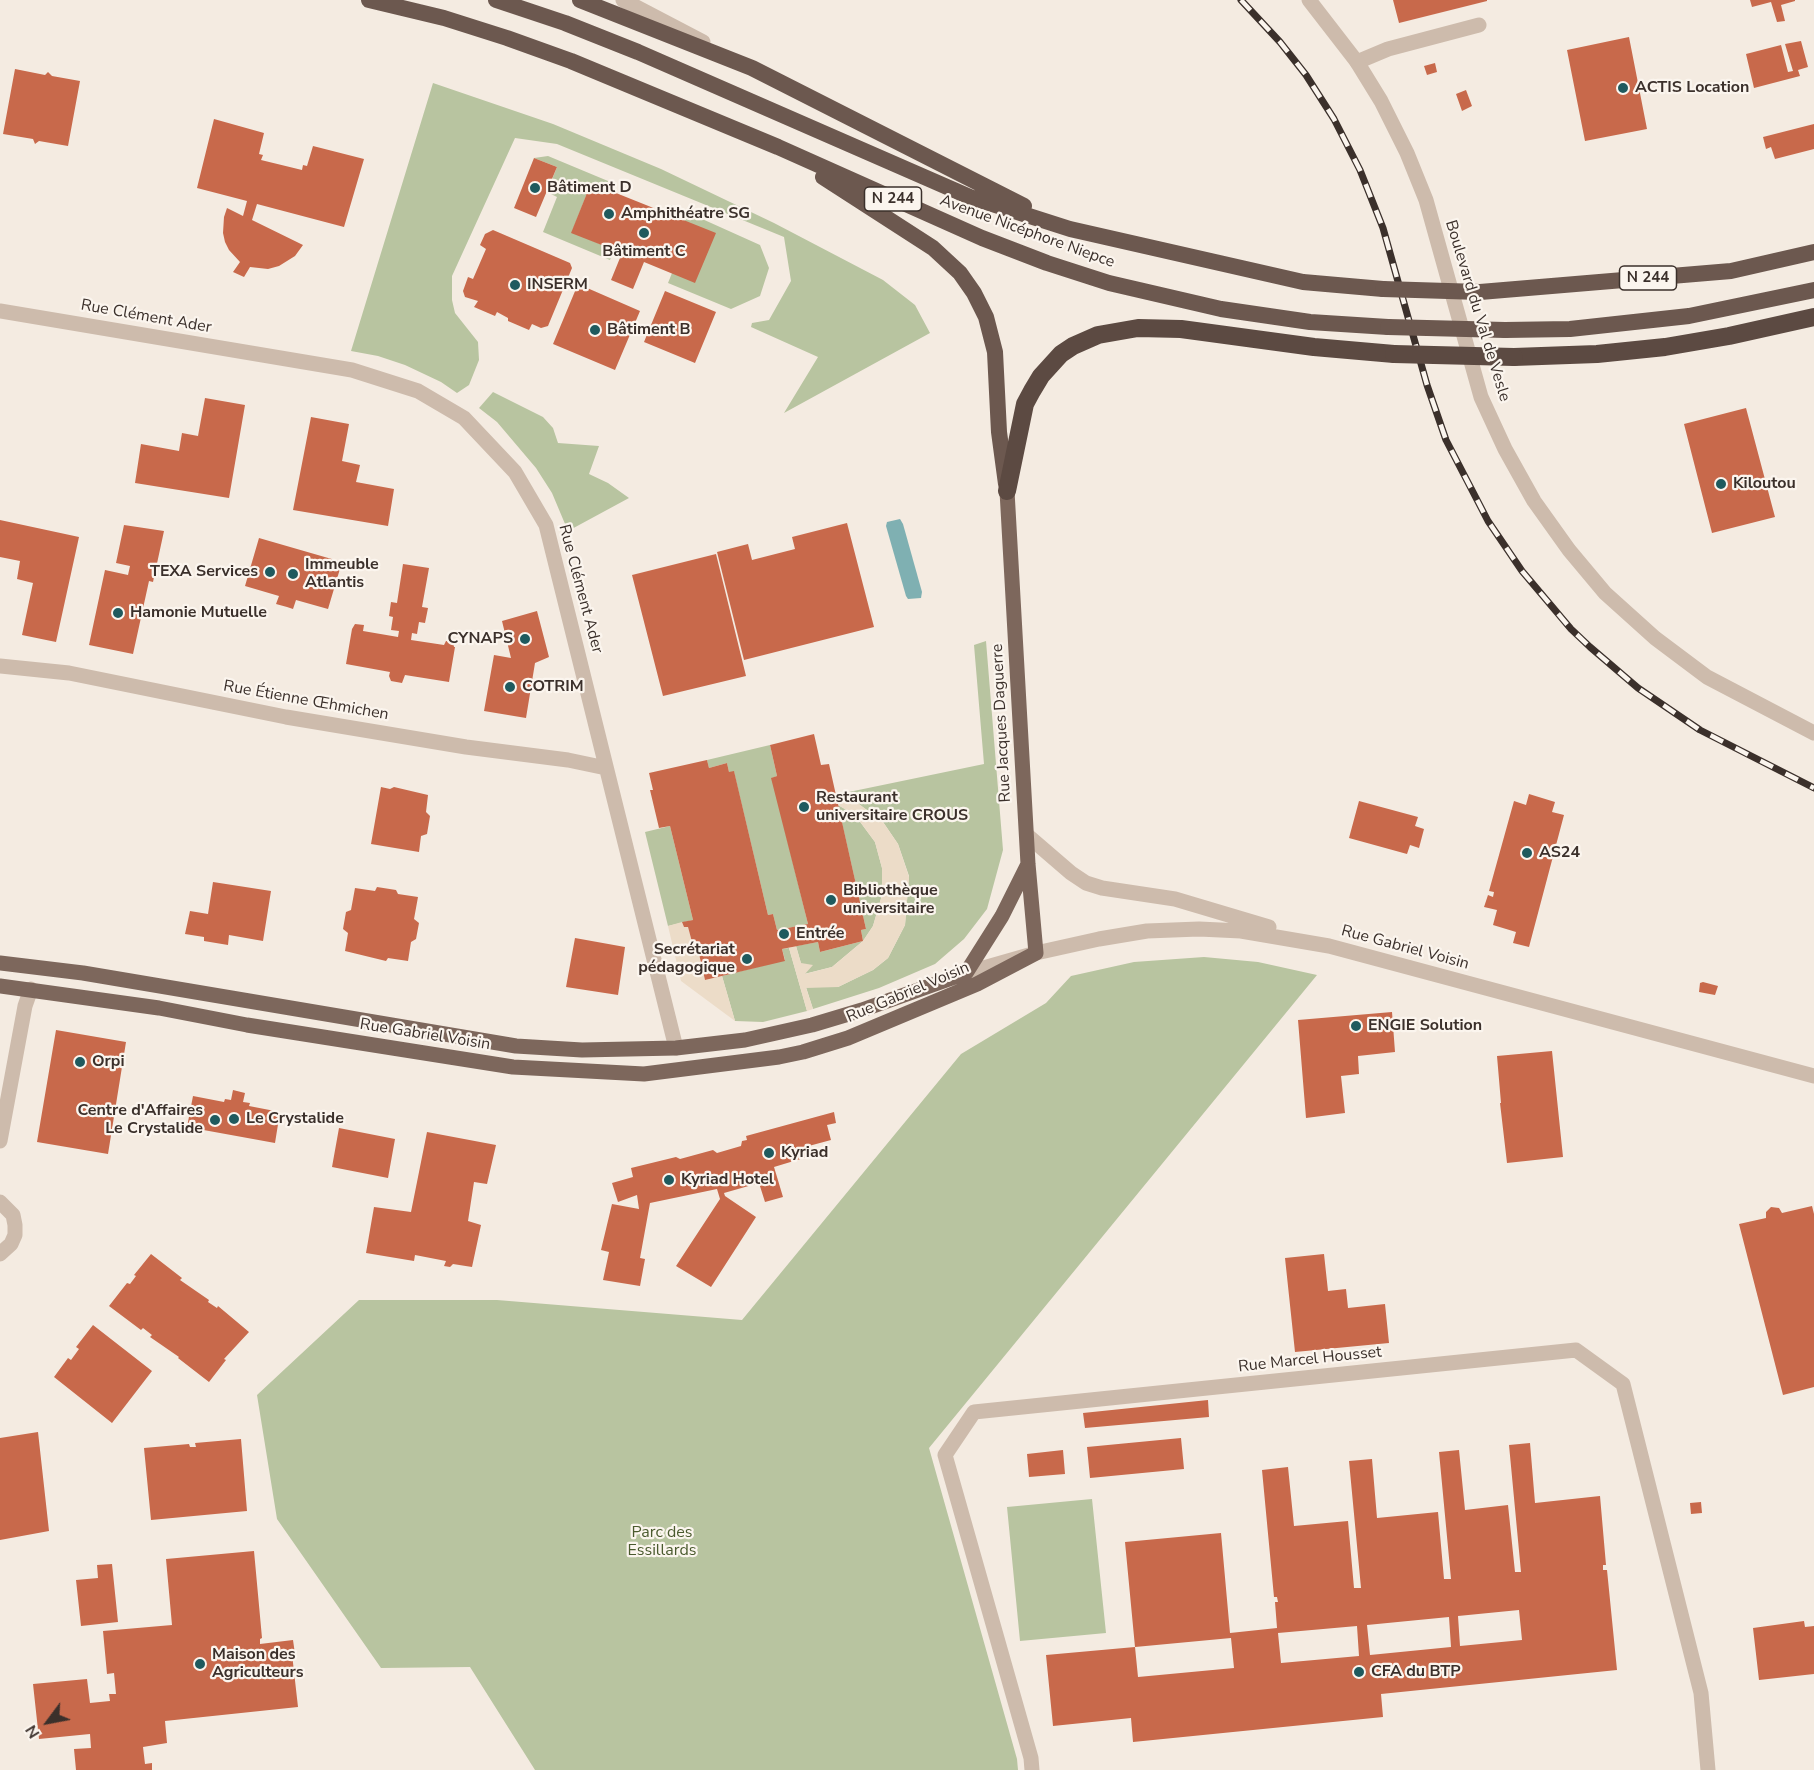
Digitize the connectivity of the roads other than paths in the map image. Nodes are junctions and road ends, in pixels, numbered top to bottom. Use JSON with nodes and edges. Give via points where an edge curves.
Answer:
{"nodes":[{"id":1,"x":369,"y":0,"type":"edge"},
{"id":2,"x":496,"y":0,"type":"edge"},
{"id":3,"x":580,"y":0,"type":"edge"},
{"id":4,"x":623,"y":0,"type":"edge"},
{"id":5,"x":1310,"y":0,"type":"edge"},
{"id":6,"x":1479,"y":26,"type":"dead end"},
{"id":7,"x":1357,"y":62,"type":"junction"},
{"id":8,"x":752,"y":68,"type":"junction"},
{"id":9,"x":777,"y":147,"type":"junction"},
{"id":10,"x":1070,"y":230,"type":"junction"},
{"id":11,"x":1814,"y":252,"type":"edge"},
{"id":12,"x":1814,"y":290,"type":"edge"},
{"id":13,"x":0,"y":311,"type":"edge"},
{"id":14,"x":1814,"y":317,"type":"edge"},
{"id":15,"x":1007,"y":491,"type":"junction"},
{"id":16,"x":0,"y":666,"type":"edge"},
{"id":17,"x":1814,"y":733,"type":"edge"},
{"id":18,"x":606,"y":768,"type":"junction"},
{"id":19,"x":1028,"y":836,"type":"junction"},
{"id":20,"x":1028,"y":864,"type":"junction"},
{"id":21,"x":1329,"y":946,"type":"junction"},
{"id":22,"x":1036,"y":953,"type":"junction"},
{"id":23,"x":0,"y":963,"type":"edge"},
{"id":24,"x":966,"y":973,"type":"junction"},
{"id":25,"x":0,"y":986,"type":"edge"},
{"id":26,"x":31,"y":989,"type":"junction"},
{"id":27,"x":676,"y":1048,"type":"junction"},
{"id":28,"x":1814,"y":1076,"type":"edge"},
{"id":29,"x":0,"y":1141,"type":"edge"},
{"id":30,"x":0,"y":1202,"type":"edge"},
{"id":31,"x":0,"y":1254,"type":"edge"},
{"id":32,"x":1032,"y":1770,"type":"edge"},
{"id":33,"x":1708,"y":1770,"type":"edge"}],
"edges":[{"from":1,"to":9,"type":"highway","name":"Avenue Nicéphore Niepce","number":"N 244","via":[[444,18],[571,61]]},
{"from":2,"to":10,"type":"highway","name":"Avenue Nicéphore Niepce","number":"N 244","via":[[638,52],[970,197]]},
{"from":3,"to":8,"type":"highway"},
{"from":4,"to":8,"type":"street","number":"N 244"},
{"from":5,"to":7,"type":"street","name":"Boulevard du Val de Vesle"},
{"from":6,"to":7,"type":"street","via":[[1388,49]]},
{"from":7,"to":17,"type":"street","name":"Boulevard du Val de Vesle","via":[[1382,101],[1407,153],[1425,201],[1481,397],[1534,501],[1605,593],[1655,638],[1707,677]]},
{"from":8,"to":10,"type":"highway","number":"N 244"},
{"from":9,"to":12,"type":"highway","name":"Avenue Nicéphore Niepce","number":"N 244","bridge":true,"via":[[1047,263],[1109,283],[1221,309],[1319,323],[1570,329],[1677,318]]},
{"from":9,"to":15,"type":"highway","via":[[933,248],[960,273],[974,293],[986,317],[995,352]]},
{"from":10,"to":11,"type":"highway","name":"Avenue Nicéphore Niepce","number":"N 244","bridge":true,"via":[[1303,282],[1480,292],[1731,270]]},
{"from":13,"to":18,"type":"street","name":"Rue Clément Ader","via":[[352,370],[418,391],[464,418],[515,472],[546,525]]},
{"from":14,"to":15,"type":"highway","bridge":true,"via":[[1665,346],[1597,354],[1515,357],[1394,354],[1181,329],[1138,328],[1098,335],[1061,354],[1032,391],[1023,414]]},
{"from":15,"to":19,"type":"main road","name":"Rue Jacques Daguerre"},
{"from":16,"to":18,"type":"street","name":"Rue Étienne Œhmichen","via":[[69,673],[286,717]]},
{"from":18,"to":27,"type":"street","name":"Rue Clément Ader"},
{"from":19,"to":20,"type":"main road","name":"Rue Jacques Daguerre"},
{"from":19,"to":21,"type":"street","via":[[1086,883],[1175,899]]},
{"from":20,"to":22,"type":"main road","name":"Rue Jacques Daguerre"},
{"from":20,"to":24,"type":"main road","via":[[1002,916]]},
{"from":21,"to":22,"type":"street","name":"Rue Gabriel Voisin","via":[[1241,931],[1157,930]]},
{"from":21,"to":28,"type":"street","name":"Rue Gabriel Voisin"},
{"from":22,"to":24,"type":"street"},
{"from":22,"to":26,"type":"main road","name":"Rue Gabriel Voisin","via":[[977,984],[848,1038],[803,1052],[644,1074],[513,1067]]},
{"from":23,"to":27,"type":"main road","via":[[95,975],[516,1046],[582,1050]]},
{"from":24,"to":27,"type":"main road","via":[[812,1025],[745,1040]]},
{"from":25,"to":26,"type":"main road","name":"Rue Gabriel Voisin"},
{"from":26,"to":29,"type":"street"},
{"from":30,"to":31,"type":"street","via":[[13,1215],[15,1235]]},
{"from":32,"to":33,"type":"street","name":"Rue Marcel Housset","via":[[945,1455],[974,1412],[1576,1350],[1623,1384],[1701,1693]]}]}
